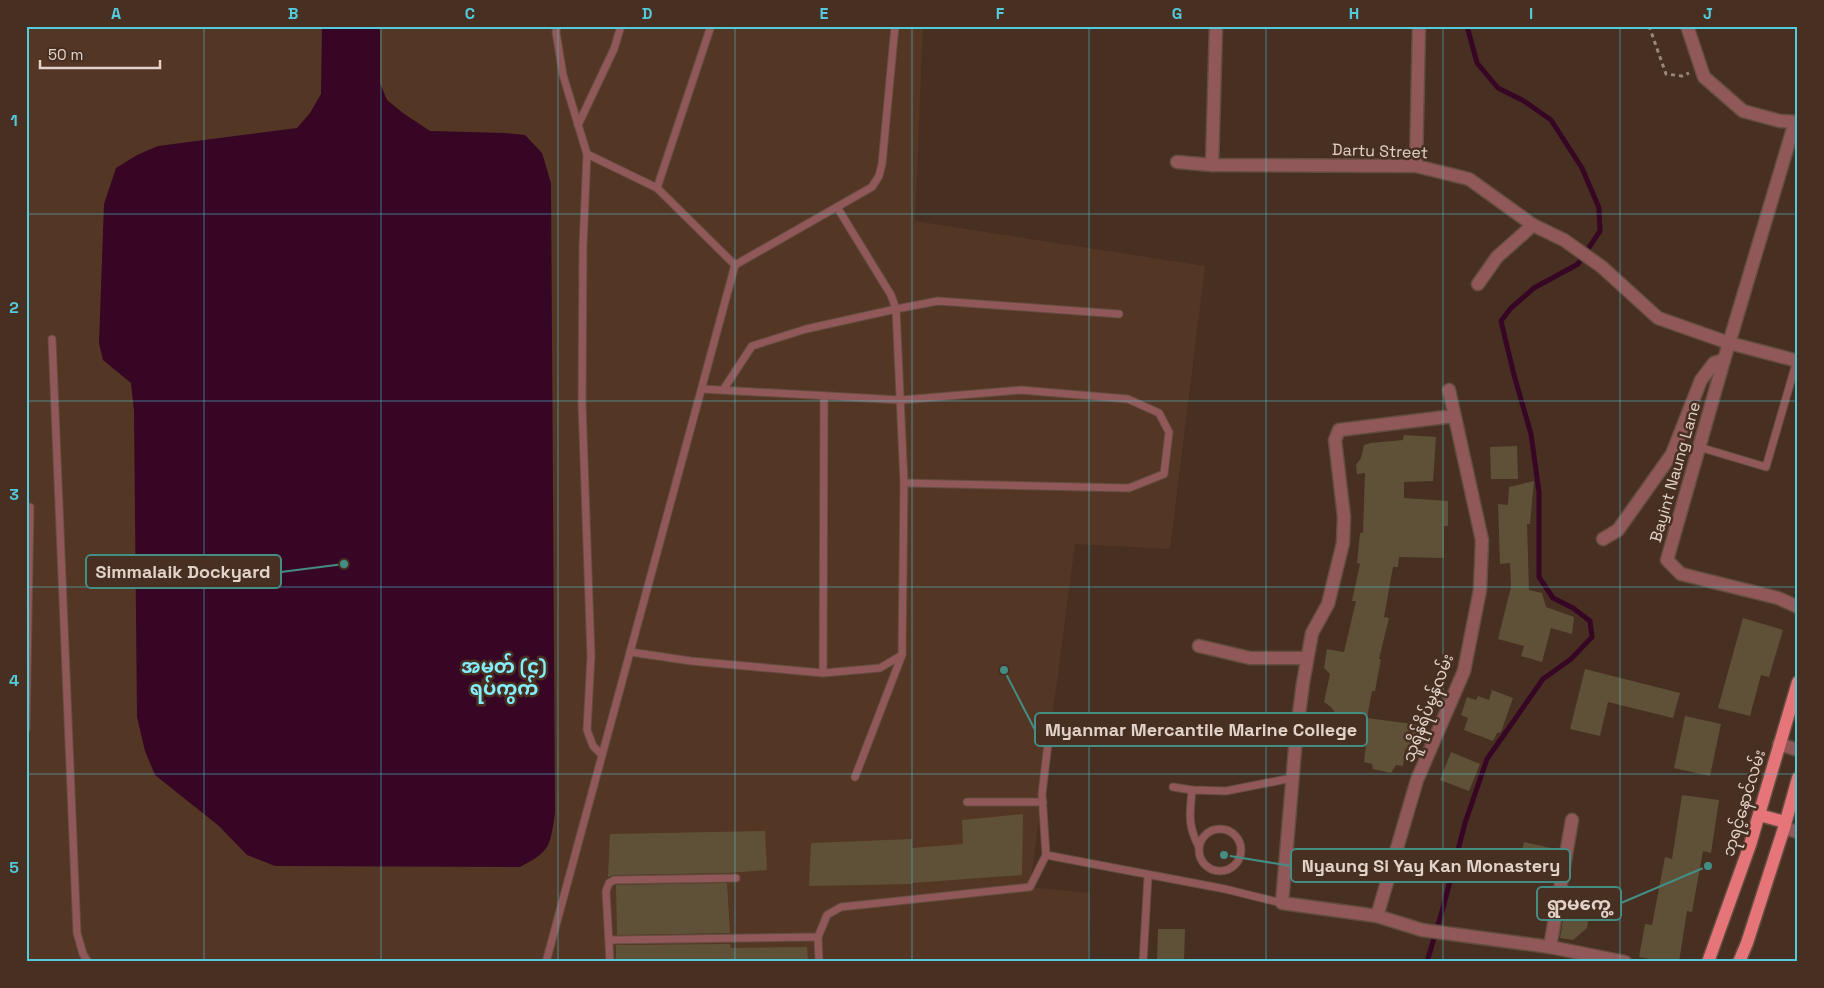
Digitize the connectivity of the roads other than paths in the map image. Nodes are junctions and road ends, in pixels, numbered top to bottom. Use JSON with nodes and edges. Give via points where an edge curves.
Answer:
{"nodes":[{"id":1,"x":558,"y":26,"type":"edge"},
{"id":2,"x":621,"y":26,"type":"edge"},
{"id":3,"x":711,"y":26,"type":"edge"},
{"id":4,"x":895,"y":26,"type":"edge"},
{"id":5,"x":1216,"y":26,"type":"edge"},
{"id":6,"x":1419,"y":26,"type":"edge"},
{"id":7,"x":1687,"y":26,"type":"edge"},
{"id":8,"x":1796,"y":122,"type":"edge"},
{"id":9,"x":578,"y":125,"type":"junction"},
{"id":10,"x":587,"y":154,"type":"junction"},
{"id":11,"x":1177,"y":162,"type":"dead end"},
{"id":12,"x":1212,"y":165,"type":"junction"},
{"id":13,"x":1416,"y":166,"type":"junction"},
{"id":14,"x":657,"y":188,"type":"junction"},
{"id":15,"x":837,"y":207,"type":"junction"},
{"id":16,"x":1533,"y":225,"type":"junction"},
{"id":17,"x":735,"y":265,"type":"junction"},
{"id":18,"x":1478,"y":284,"type":"dead end"},
{"id":19,"x":896,"y":309,"type":"junction"},
{"id":20,"x":1119,"y":314,"type":"dead end"},
{"id":21,"x":52,"y":339,"type":"dead end"},
{"id":22,"x":1729,"y":343,"type":"junction"},
{"id":23,"x":1724,"y":360,"type":"junction"},
{"id":24,"x":1797,"y":360,"type":"edge"},
{"id":25,"x":702,"y":389,"type":"junction"},
{"id":26,"x":723,"y":390,"type":"junction"},
{"id":27,"x":1449,"y":390,"type":"dead end"},
{"id":28,"x":824,"y":396,"type":"junction"},
{"id":29,"x":901,"y":400,"type":"junction"},
{"id":30,"x":1454,"y":416,"type":"junction"},
{"id":31,"x":1699,"y":447,"type":"junction"},
{"id":32,"x":904,"y":484,"type":"junction"},
{"id":33,"x":26,"y":507,"type":"edge"},
{"id":34,"x":1603,"y":539,"type":"dead end"},
{"id":35,"x":1798,"y":607,"type":"edge"},
{"id":36,"x":27,"y":627,"type":"edge"},
{"id":37,"x":1198,"y":646,"type":"dead end"},
{"id":38,"x":630,"y":652,"type":"junction"},
{"id":39,"x":902,"y":655,"type":"junction"},
{"id":40,"x":1307,"y":658,"type":"junction"},
{"id":41,"x":823,"y":673,"type":"junction"},
{"id":42,"x":1798,"y":682,"type":"edge"},
{"id":43,"x":1050,"y":727,"type":"dead end"},
{"id":44,"x":26,"y":730,"type":"edge"},
{"id":45,"x":1780,"y":744,"type":"junction"},
{"id":46,"x":1798,"y":750,"type":"edge"},
{"id":47,"x":602,"y":754,"type":"junction"},
{"id":48,"x":855,"y":776,"type":"dead end"},
{"id":49,"x":1292,"y":778,"type":"junction"},
{"id":50,"x":1798,"y":778,"type":"edge"},
{"id":51,"x":1173,"y":787,"type":"dead end"},
{"id":52,"x":1192,"y":790,"type":"junction"},
{"id":53,"x":967,"y":802,"type":"dead end"},
{"id":54,"x":1043,"y":802,"type":"junction"},
{"id":55,"x":1759,"y":815,"type":"junction"},
{"id":56,"x":1572,"y":820,"type":"dead end"},
{"id":57,"x":1784,"y":825,"type":"junction"},
{"id":58,"x":1798,"y":832,"type":"edge"},
{"id":59,"x":1199,"y":847,"type":"junction"},
{"id":60,"x":1046,"y":855,"type":"junction"},
{"id":61,"x":1148,"y":876,"type":"junction"},
{"id":62,"x":736,"y":878,"type":"dead end"},
{"id":63,"x":1282,"y":903,"type":"junction"},
{"id":64,"x":1377,"y":916,"type":"junction"},
{"id":65,"x":818,"y":937,"type":"junction"},
{"id":66,"x":610,"y":940,"type":"junction"},
{"id":67,"x":1550,"y":948,"type":"junction"},
{"id":68,"x":88,"y":962,"type":"edge"},
{"id":69,"x":546,"y":962,"type":"edge"},
{"id":70,"x":610,"y":962,"type":"edge"},
{"id":71,"x":819,"y":962,"type":"edge"},
{"id":72,"x":1143,"y":962,"type":"edge"},
{"id":73,"x":1626,"y":962,"type":"edge"},
{"id":74,"x":1708,"y":962,"type":"edge"},
{"id":75,"x":1739,"y":962,"type":"edge"}],
"edges":[{"from":1,"to":9,"type":"lane","via":[[556,32],[563,75]]},
{"from":2,"to":9,"type":"lane","via":[[614,49]]},
{"from":3,"to":14,"type":"lane"},
{"from":4,"to":15,"type":"lane","via":[[879,176],[872,187]]},
{"from":5,"to":12,"type":"street"},
{"from":6,"to":13,"type":"street"},
{"from":7,"to":8,"type":"street","via":[[1704,77],[1743,111]]},
{"from":8,"to":22,"type":"street","name":"Bayint Naung Lane"},
{"from":9,"to":10,"type":"lane"},
{"from":10,"to":14,"type":"lane"},
{"from":10,"to":47,"type":"lane","via":[[582,404],[591,656],[587,730],[593,746]]},
{"from":11,"to":12,"type":"street","name":"Dartu Street"},
{"from":12,"to":13,"type":"street","name":"Dartu Street"},
{"from":13,"to":16,"type":"street","name":"Dartu Street","via":[[1468,179]]},
{"from":14,"to":17,"type":"lane"},
{"from":15,"to":17,"type":"lane"},
{"from":15,"to":19,"type":"lane"},
{"from":16,"to":18,"type":"street","via":[[1497,257]]},
{"from":16,"to":22,"type":"street","name":"Dartu Street","via":[[1564,240],[1602,268],[1658,318]]},
{"from":17,"to":25,"type":"lane"},
{"from":19,"to":20,"type":"lane","via":[[938,301]]},
{"from":19,"to":26,"type":"lane","via":[[806,329],[752,346]]},
{"from":19,"to":29,"type":"lane"},
{"from":21,"to":68,"type":"lane","via":[[77,933]]},
{"from":22,"to":23,"type":"street","name":"Bayint Naung Lane"},
{"from":22,"to":24,"type":"street"},
{"from":23,"to":31,"type":"street","name":"Bayint Naung Lane"},
{"from":23,"to":34,"type":"street","via":[[1714,363],[1701,380],[1672,454],[1618,530]]},
{"from":24,"to":31,"type":"lane","via":[[1766,468]]},
{"from":25,"to":26,"type":"lane"},
{"from":25,"to":38,"type":"lane"},
{"from":26,"to":28,"type":"lane"},
{"from":27,"to":30,"type":"street","name":"သူရိန်ရိပ်မွန်လမ်း"},
{"from":28,"to":29,"type":"lane"},
{"from":28,"to":41,"type":"lane"},
{"from":29,"to":32,"type":"lane"},
{"from":29,"to":32,"type":"lane","via":[[1021,390],[1128,399],[1159,413],[1169,432],[1164,474],[1129,488]]},
{"from":30,"to":40,"type":"street","via":[[1339,430],[1335,447],[1344,517],[1343,543],[1328,604],[1312,633]]},
{"from":30,"to":64,"type":"street","name":"သူရိန်ရိပ်မွန်လမ်း","via":[[1482,540],[1480,590],[1464,671],[1417,780]]},
{"from":31,"to":35,"type":"street","name":"Bayint Naung Lane","via":[[1667,560],[1681,574],[1778,598]]},
{"from":32,"to":39,"type":"lane"},
{"from":33,"to":36,"type":"lane","via":[[30,507]]},
{"from":36,"to":44,"type":"lane"},
{"from":37,"to":40,"type":"street","via":[[1250,658]]},
{"from":38,"to":41,"type":"lane"},
{"from":38,"to":47,"type":"lane"},
{"from":39,"to":41,"type":"lane","via":[[880,668]]},
{"from":39,"to":48,"type":"lane"},
{"from":40,"to":49,"type":"street"},
{"from":42,"to":45,"type":"main road","name":"ဘုရင့်နောင်လမ်း"},
{"from":43,"to":54,"type":"lane"},
{"from":45,"to":46,"type":"street"},
{"from":45,"to":55,"type":"main road","name":"ဘုရင့်နောင်လမ်း"},
{"from":47,"to":69,"type":"lane"},
{"from":49,"to":52,"type":"lane","via":[[1226,791]]},
{"from":49,"to":63,"type":"street"},
{"from":50,"to":57,"type":"main road"},
{"from":51,"to":52,"type":"lane"},
{"from":52,"to":59,"type":"lane","via":[[1189,819]]},
{"from":53,"to":54,"type":"lane"},
{"from":54,"to":60,"type":"lane"},
{"from":55,"to":57,"type":"main road"},
{"from":55,"to":74,"type":"main road","name":"ဘုရင့်နောင်လမ်း"},
{"from":56,"to":67,"type":"street"},
{"from":57,"to":58,"type":"street"},
{"from":57,"to":75,"type":"main road"},
{"from":59,"to":59,"type":"lane","via":[[1208,833],[1224,829],[1238,838],[1241,853],[1233,868],[1217,872],[1203,863]]},
{"from":60,"to":61,"type":"lane"},
{"from":60,"to":65,"type":"lane","via":[[1030,887],[841,907],[826,915]]},
{"from":61,"to":63,"type":"lane"},
{"from":61,"to":72,"type":"lane"},
{"from":62,"to":66,"type":"lane","via":[[614,880],[606,891]]},
{"from":63,"to":64,"type":"street"},
{"from":64,"to":67,"type":"street","via":[[1422,930]]},
{"from":65,"to":66,"type":"lane"},
{"from":65,"to":71,"type":"lane"},
{"from":66,"to":70,"type":"lane"},
{"from":67,"to":73,"type":"street"}]}
